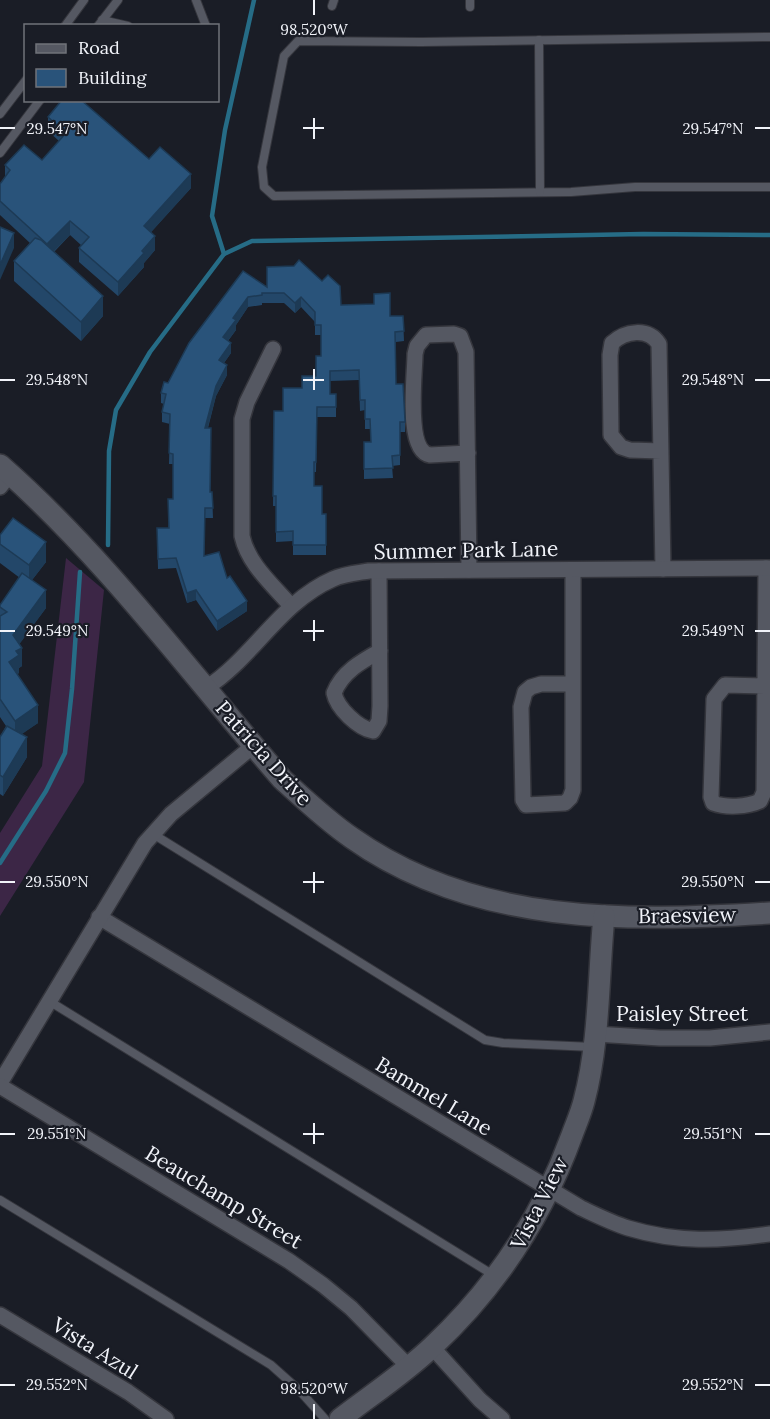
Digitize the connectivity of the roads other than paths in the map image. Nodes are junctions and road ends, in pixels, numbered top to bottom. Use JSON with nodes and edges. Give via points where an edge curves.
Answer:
{"nodes":[{"id":1,"x":84,"y":0,"type":"edge"},
{"id":2,"x":118,"y":0,"type":"edge"},
{"id":3,"x":195,"y":0,"type":"edge"},
{"id":4,"x":100,"y":23,"type":"edge"},
{"id":5,"x":66,"y":24,"type":"edge"},
{"id":6,"x":205,"y":24,"type":"edge"},
{"id":7,"x":770,"y":37,"type":"edge"},
{"id":8,"x":539,"y":40,"type":"junction"},
{"id":9,"x":24,"y":83,"type":"edge"},
{"id":10,"x":38,"y":102,"type":"edge"},
{"id":11,"x":0,"y":114,"type":"edge"},
{"id":12,"x":0,"y":153,"type":"edge"},
{"id":13,"x":770,"y":187,"type":"edge"},
{"id":14,"x":540,"y":192,"type":"junction"},
{"id":15,"x":273,"y":349,"type":"dead end"},
{"id":16,"x":661,"y":451,"type":"junction"},
{"id":17,"x":468,"y":453,"type":"junction"},
{"id":18,"x":3,"y":475,"type":"edge"},
{"id":19,"x":768,"y":568,"type":"edge"},
{"id":20,"x":663,"y":569,"type":"junction"},
{"id":21,"x":469,"y":570,"type":"junction"},
{"id":22,"x":573,"y":570,"type":"junction"},
{"id":23,"x":379,"y":571,"type":"junction"},
{"id":24,"x":291,"y":606,"type":"junction"},
{"id":25,"x":380,"y":651,"type":"junction"},
{"id":26,"x":573,"y":684,"type":"junction"},
{"id":27,"x":765,"y":686,"type":"junction"},
{"id":28,"x":206,"y":688,"type":"junction"},
{"id":29,"x":253,"y":746,"type":"junction"},
{"id":30,"x":153,"y":834,"type":"junction"},
{"id":31,"x":770,"y":913,"type":"edge"},
{"id":32,"x":604,"y":916,"type":"junction"},
{"id":33,"x":99,"y":917,"type":"junction"},
{"id":34,"x":49,"y":1001,"type":"junction"},
{"id":35,"x":770,"y":1032,"type":"edge"},
{"id":36,"x":595,"y":1040,"type":"junction"},
{"id":37,"x":0,"y":1084,"type":"edge"},
{"id":38,"x":549,"y":1190,"type":"junction"},
{"id":39,"x":0,"y":1200,"type":"edge"},
{"id":40,"x":770,"y":1234,"type":"edge"},
{"id":41,"x":497,"y":1277,"type":"junction"},
{"id":42,"x":0,"y":1315,"type":"edge"},
{"id":43,"x":432,"y":1347,"type":"junction"},
{"id":44,"x":409,"y":1367,"type":"junction"},
{"id":45,"x":166,"y":1419,"type":"edge"},
{"id":46,"x":325,"y":1419,"type":"edge"},
{"id":47,"x":340,"y":1419,"type":"edge"},
{"id":48,"x":502,"y":1419,"type":"edge"}],
"edges":[{"from":1,"to":5,"type":"lane"},
{"from":2,"to":4,"type":"lane"},
{"from":3,"to":6,"type":"lane"},
{"from":7,"to":8,"type":"lane"},
{"from":8,"to":14,"type":"lane"},
{"from":8,"to":14,"type":"lane","via":[[298,41],[284,56],[262,167],[264,187],[274,196]]},
{"from":9,"to":11,"type":"lane"},
{"from":10,"to":12,"type":"lane"},
{"from":13,"to":14,"type":"lane"},
{"from":15,"to":24,"type":"street","via":[[242,419],[242,536],[250,559]]},
{"from":16,"to":16,"type":"street","via":[[659,344],[649,334],[625,334],[612,343],[610,355],[611,435],[621,447],[630,450]]},
{"from":16,"to":20,"type":"street"},
{"from":17,"to":17,"type":"street","via":[[430,455],[419,449],[414,433],[415,354],[426,335],[454,334],[464,343]]},
{"from":17,"to":21,"type":"street"},
{"from":18,"to":28,"type":"street","name":"Patricia Drive","via":[[39,500],[99,562]]},
{"from":19,"to":20,"type":"street","name":"Summer Park Lane"},
{"from":19,"to":27,"type":"street"},
{"from":20,"to":22,"type":"street","name":"Summer Park Lane"},
{"from":21,"to":22,"type":"street","name":"Summer Park Lane"},
{"from":21,"to":23,"type":"street","name":"Summer Park Lane"},
{"from":22,"to":26,"type":"street"},
{"from":23,"to":24,"type":"street","name":"Summer Park Lane","via":[[333,579]]},
{"from":23,"to":25,"type":"street"},
{"from":24,"to":28,"type":"street","name":"Summer Park Lane","via":[[221,678]]},
{"from":25,"to":25,"type":"street","via":[[379,721],[373,731],[351,718],[334,693],[355,666]]},
{"from":26,"to":26,"type":"street","via":[[541,684],[531,687],[523,699],[521,744],[526,805],[558,805],[570,798]]},
{"from":27,"to":27,"type":"street","via":[[764,792],[760,801],[752,805],[720,805],[711,797],[714,699],[725,686]]},
{"from":28,"to":29,"type":"street","name":"Patricia Drive"},
{"from":29,"to":30,"type":"street","via":[[171,814]]},
{"from":29,"to":32,"type":"street","name":"Patricia Drive","via":[[316,811],[393,863],[479,898],[524,909]]},
{"from":30,"to":33,"type":"street"},
{"from":30,"to":36,"type":"lane","via":[[486,1040]]},
{"from":31,"to":32,"type":"street","name":"Braesview","via":[[682,918]]},
{"from":32,"to":36,"type":"street","name":"Vista View"},
{"from":33,"to":34,"type":"street"},
{"from":33,"to":38,"type":"street","name":"Bammel Lane"},
{"from":34,"to":37,"type":"street"},
{"from":34,"to":41,"type":"lane"},
{"from":35,"to":36,"type":"street","name":"Paisley Street","via":[[710,1038]]},
{"from":36,"to":38,"type":"street","name":"Vista View","via":[[584,1101]]},
{"from":37,"to":44,"type":"street","name":"Beauchamp Street","via":[[289,1261],[351,1308]]},
{"from":38,"to":40,"type":"street","name":"Bammel Lane","via":[[626,1228],[657,1236],[704,1241]]},
{"from":38,"to":41,"type":"street","name":"Vista View"},
{"from":39,"to":46,"type":"lane","via":[[271,1365]]},
{"from":41,"to":43,"type":"street","name":"Vista View"},
{"from":42,"to":45,"type":"street","name":"Vista Azul"},
{"from":43,"to":44,"type":"street","name":"Vista View"},
{"from":43,"to":48,"type":"street"},
{"from":44,"to":47,"type":"street","name":"Vista View"}]}
